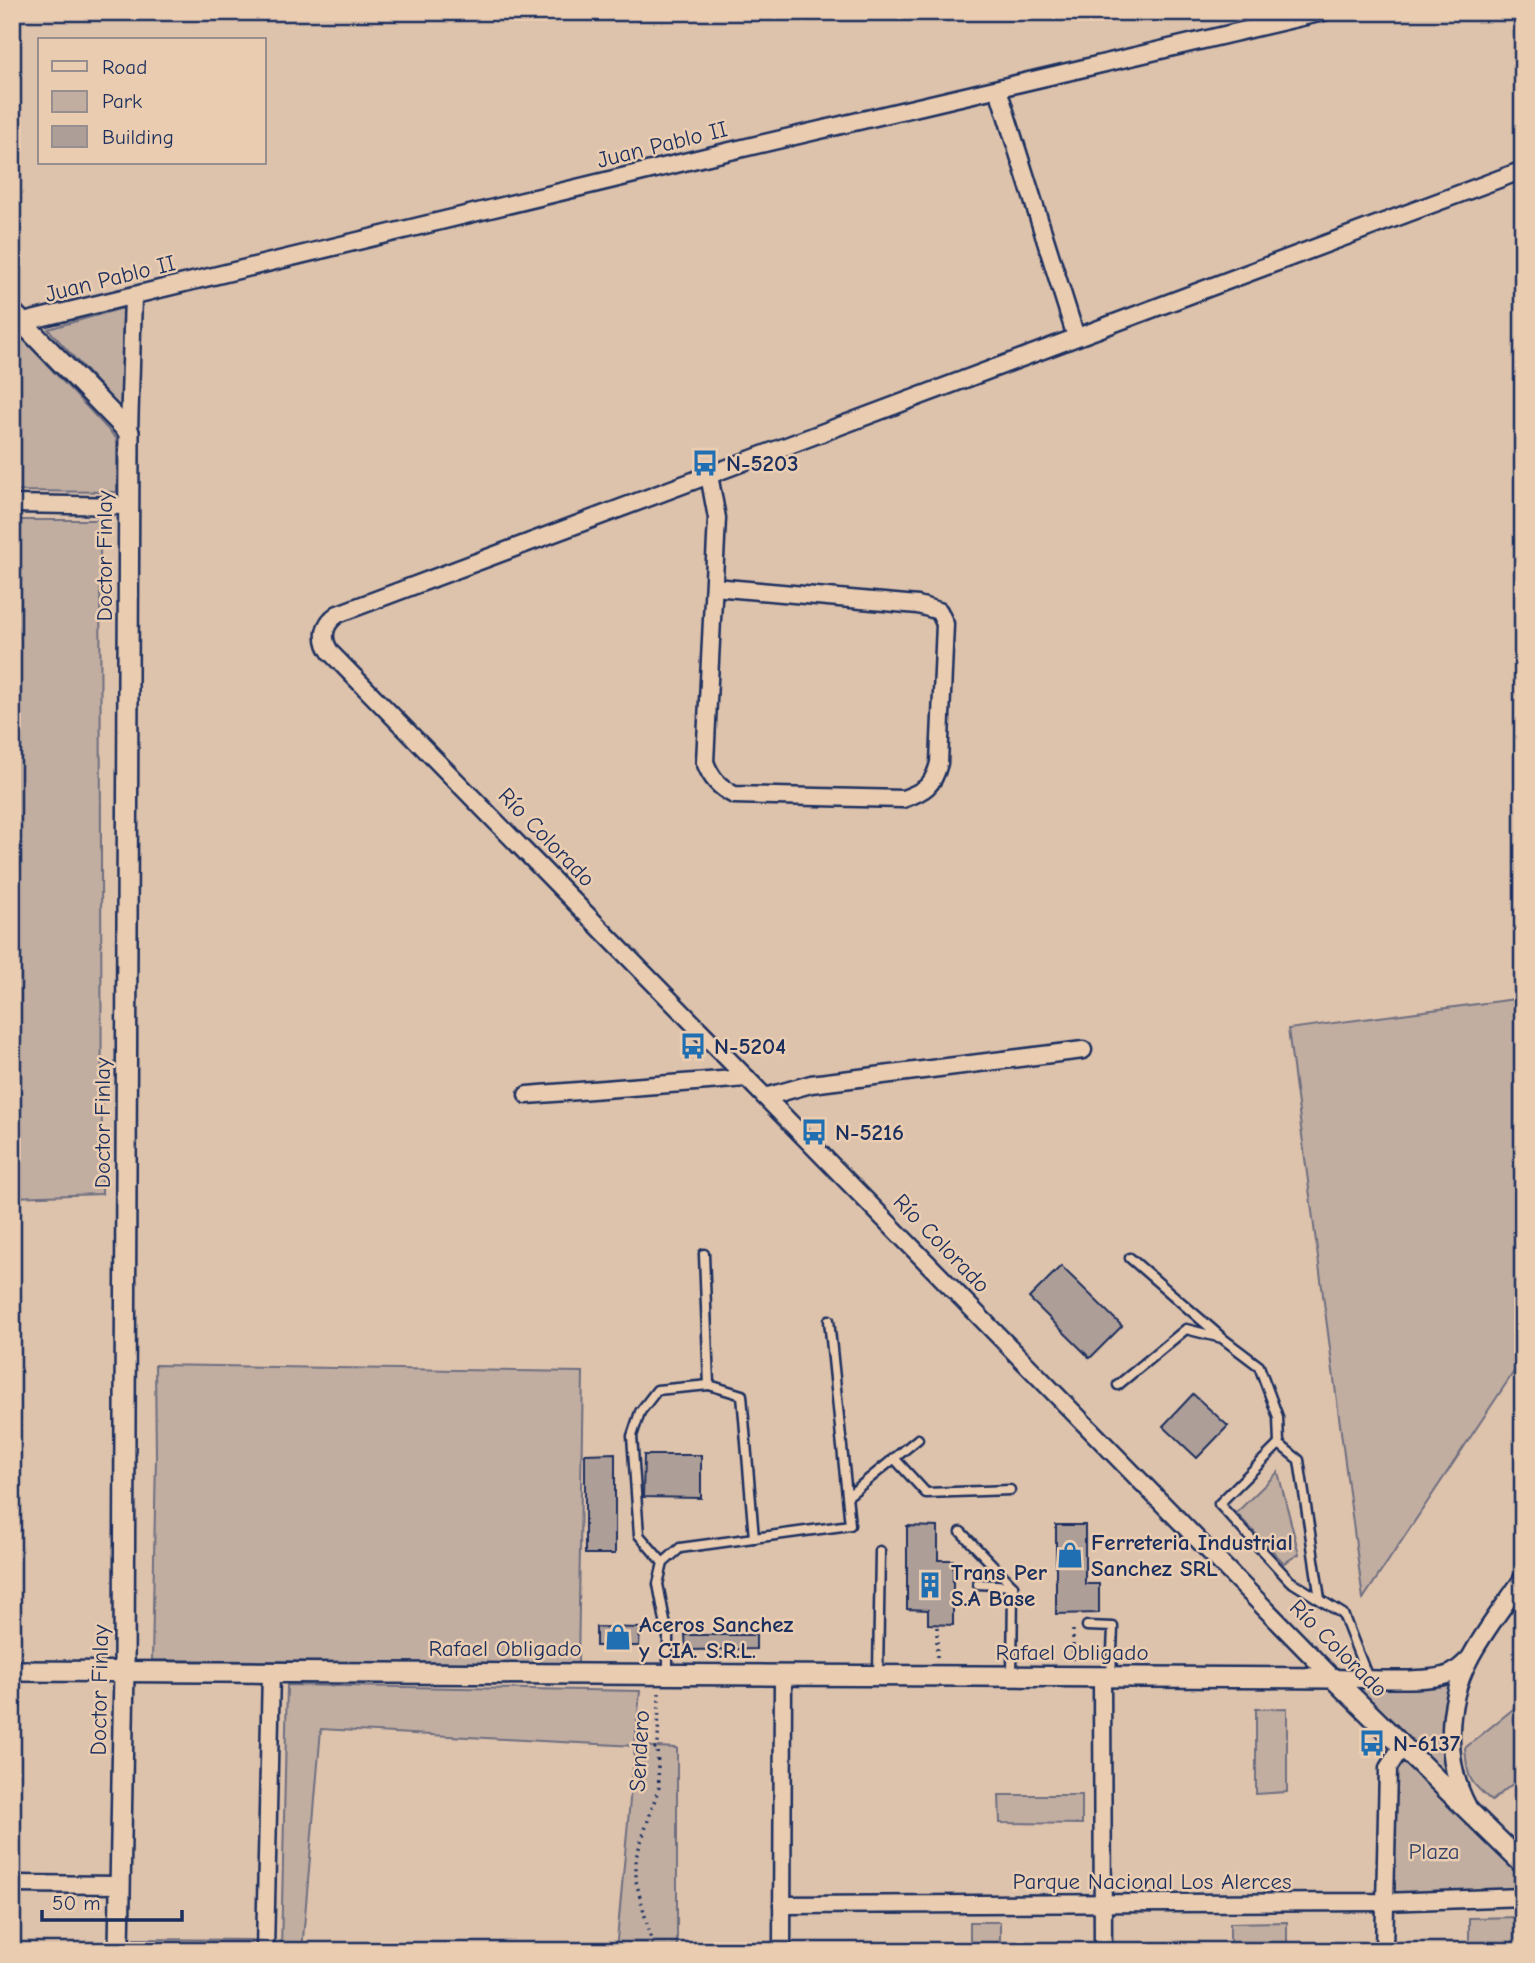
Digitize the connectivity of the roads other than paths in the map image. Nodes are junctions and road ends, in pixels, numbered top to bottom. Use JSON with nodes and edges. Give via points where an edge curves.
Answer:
{"nodes":[{"id":1,"x":1323,"y":12,"type":"edge"},
{"id":2,"x":998,"y":89,"type":"junction"},
{"id":3,"x":1523,"y":170,"type":"edge"},
{"id":4,"x":133,"y":296,"type":"junction"},
{"id":5,"x":16,"y":320,"type":"edge"},
{"id":6,"x":1076,"y":337,"type":"junction"},
{"id":7,"x":129,"y":432,"type":"junction"},
{"id":8,"x":709,"y":475,"type":"junction"},
{"id":9,"x":12,"y":504,"type":"edge"},
{"id":10,"x":128,"y":506,"type":"junction"},
{"id":11,"x":713,"y":587,"type":"junction"},
{"id":12,"x":1083,"y":1050,"type":"dead end"},
{"id":13,"x":747,"y":1078,"type":"junction"},
{"id":14,"x":527,"y":1095,"type":"dead end"},
{"id":15,"x":765,"y":1097,"type":"junction"},
{"id":16,"x":704,"y":1254,"type":"dead end"},
{"id":17,"x":1130,"y":1258,"type":"dead end"},
{"id":18,"x":829,"y":1320,"type":"dead end"},
{"id":19,"x":1222,"y":1338,"type":"junction"},
{"id":20,"x":709,"y":1385,"type":"junction"},
{"id":21,"x":1118,"y":1385,"type":"dead end"},
{"id":22,"x":918,"y":1439,"type":"dead end"},
{"id":23,"x":1279,"y":1444,"type":"junction"},
{"id":24,"x":894,"y":1458,"type":"junction"},
{"id":25,"x":1010,"y":1490,"type":"dead end"},
{"id":26,"x":848,"y":1496,"type":"junction"},
{"id":27,"x":961,"y":1532,"type":"dead end"},
{"id":28,"x":754,"y":1538,"type":"junction"},
{"id":29,"x":880,"y":1551,"type":"dead end"},
{"id":30,"x":663,"y":1563,"type":"junction"},
{"id":31,"x":1523,"y":1578,"type":"edge"},
{"id":32,"x":978,"y":1584,"type":"dead end"},
{"id":33,"x":1013,"y":1586,"type":"junction"},
{"id":34,"x":1320,"y":1599,"type":"junction"},
{"id":35,"x":1087,"y":1626,"type":"dead end"},
{"id":36,"x":1469,"y":1659,"type":"junction"},
{"id":37,"x":124,"y":1670,"type":"junction"},
{"id":38,"x":12,"y":1671,"type":"edge"},
{"id":39,"x":271,"y":1671,"type":"junction"},
{"id":40,"x":664,"y":1674,"type":"junction"},
{"id":41,"x":783,"y":1675,"type":"junction"},
{"id":42,"x":878,"y":1675,"type":"junction"},
{"id":43,"x":1012,"y":1676,"type":"junction"},
{"id":44,"x":1106,"y":1677,"type":"junction"},
{"id":45,"x":1333,"y":1678,"type":"junction"},
{"id":46,"x":1368,"y":1678,"type":"junction"},
{"id":47,"x":1402,"y":1746,"type":"junction"},
{"id":48,"x":1473,"y":1815,"type":"junction"},
{"id":49,"x":1523,"y":1864,"type":"edge"},
{"id":50,"x":12,"y":1884,"type":"edge"},
{"id":51,"x":121,"y":1885,"type":"junction"},
{"id":52,"x":1523,"y":1897,"type":"edge"},
{"id":53,"x":1384,"y":1902,"type":"junction"},
{"id":54,"x":1103,"y":1904,"type":"junction"},
{"id":55,"x":782,"y":1905,"type":"junction"},
{"id":56,"x":120,"y":1950,"type":"edge"},
{"id":57,"x":265,"y":1951,"type":"edge"},
{"id":58,"x":782,"y":1951,"type":"edge"},
{"id":59,"x":1103,"y":1951,"type":"edge"},
{"id":60,"x":1384,"y":1951,"type":"edge"}],
"edges":[{"from":1,"to":2,"type":"street","name":"Juan Pablo II"},
{"from":2,"to":4,"type":"street","name":"Juan Pablo II"},
{"from":2,"to":6,"type":"street"},
{"from":3,"to":6,"type":"street"},
{"from":4,"to":5,"type":"street","name":"Juan Pablo II"},
{"from":4,"to":7,"type":"street","name":"Doctor Finlay"},
{"from":5,"to":7,"type":"street"},
{"from":6,"to":8,"type":"street"},
{"from":7,"to":10,"type":"street","name":"Doctor Finlay"},
{"from":8,"to":11,"type":"street","via":[[717,518]]},
{"from":8,"to":13,"type":"street","name":"Río Colorado","via":[[338,614],[325,630],[331,653]]},
{"from":9,"to":10,"type":"street"},
{"from":10,"to":37,"type":"street","name":"Doctor Finlay"},
{"from":11,"to":11,"type":"street","via":[[705,762],[722,788],[734,795],[903,799],[923,792],[936,776],[939,763],[945,624],[939,611],[918,605]]},
{"from":12,"to":15,"type":"street","via":[[811,1084]]},
{"from":13,"to":14,"type":"street"},
{"from":13,"to":15,"type":"street","name":"Río Colorado"},
{"from":15,"to":45,"type":"street","name":"Río Colorado"},
{"from":16,"to":20,"type":"lane"},
{"from":17,"to":19,"type":"lane"},
{"from":18,"to":26,"type":"lane"},
{"from":19,"to":21,"type":"lane","via":[[1186,1329]]},
{"from":19,"to":23,"type":"lane","via":[[1259,1366],[1278,1417]]},
{"from":20,"to":28,"type":"lane","via":[[742,1395]]},
{"from":20,"to":30,"type":"lane","via":[[657,1390],[640,1412],[632,1436],[639,1535]]},
{"from":22,"to":24,"type":"lane"},
{"from":23,"to":34,"type":"lane","via":[[1299,1460]]},
{"from":23,"to":34,"type":"lane","via":[[1219,1504],[1290,1581]]},
{"from":24,"to":25,"type":"lane","via":[[926,1493]]},
{"from":24,"to":26,"type":"lane"},
{"from":26,"to":28,"type":"lane","via":[[850,1525]]},
{"from":27,"to":33,"type":"lane"},
{"from":28,"to":30,"type":"lane","via":[[680,1548]]},
{"from":29,"to":42,"type":"lane"},
{"from":30,"to":40,"type":"lane","via":[[658,1584],[668,1637]]},
{"from":31,"to":36,"type":"street"},
{"from":32,"to":33,"type":"lane"},
{"from":33,"to":43,"type":"lane"},
{"from":34,"to":46,"type":"lane","via":[[1343,1614]]},
{"from":35,"to":44,"type":"lane","via":[[1113,1626]]},
{"from":36,"to":46,"type":"street","via":[[1441,1677]]},
{"from":36,"to":48,"type":"street","via":[[1456,1699],[1451,1744],[1456,1779]]},
{"from":37,"to":38,"type":"street","name":"Rafael Obligado"},
{"from":37,"to":39,"type":"street","name":"Rafael Obligado"},
{"from":37,"to":51,"type":"street","name":"Doctor Finlay"},
{"from":39,"to":40,"type":"street","name":"Rafael Obligado"},
{"from":39,"to":57,"type":"street"},
{"from":40,"to":41,"type":"street","name":"Rafael Obligado"},
{"from":41,"to":42,"type":"street","name":"Rafael Obligado"},
{"from":41,"to":55,"type":"street"},
{"from":42,"to":43,"type":"street","name":"Rafael Obligado"},
{"from":43,"to":44,"type":"street","name":"Rafael Obligado"},
{"from":44,"to":45,"type":"street","name":"Rafael Obligado"},
{"from":44,"to":54,"type":"street"},
{"from":45,"to":46,"type":"street"},
{"from":45,"to":47,"type":"street","name":"Río Colorado"},
{"from":47,"to":48,"type":"street","name":"Río Colorado"},
{"from":47,"to":53,"type":"street","via":[[1388,1768]]},
{"from":48,"to":49,"type":"street","name":"Río Colorado"},
{"from":50,"to":51,"type":"street"},
{"from":51,"to":56,"type":"street","name":"Doctor Finlay"},
{"from":52,"to":53,"type":"street","name":"Parque Nacional Los Alerces"},
{"from":53,"to":54,"type":"street","name":"Parque Nacional Los Alerces"},
{"from":53,"to":60,"type":"street"},
{"from":54,"to":55,"type":"street","name":"Parque Nacional Los Alerces"},
{"from":54,"to":59,"type":"street"},
{"from":55,"to":58,"type":"street"}]}
